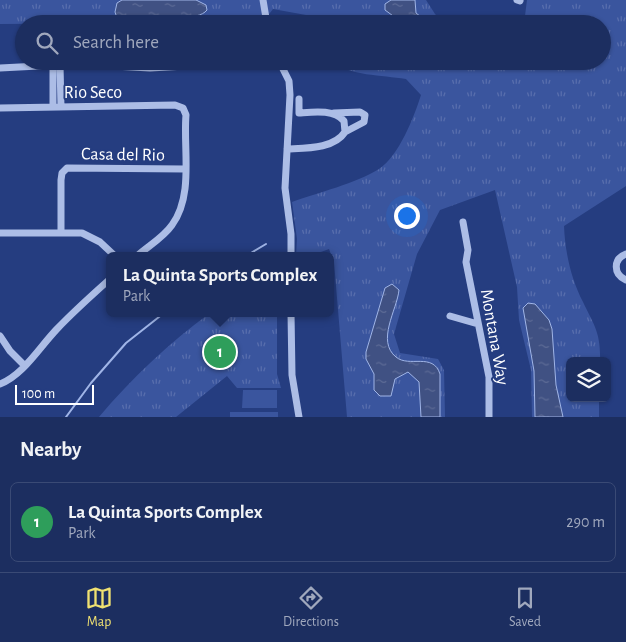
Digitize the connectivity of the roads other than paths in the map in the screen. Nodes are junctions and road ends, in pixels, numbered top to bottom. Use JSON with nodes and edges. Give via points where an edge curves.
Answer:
{"nodes":[{"id":1,"x":263,"y":0,"type":"edge"},
{"id":2,"x":266,"y":15,"type":"edge"},
{"id":3,"x":15,"y":67,"type":"edge"},
{"id":4,"x":0,"y":68,"type":"edge"},
{"id":5,"x":57,"y":70,"type":"edge"},
{"id":6,"x":283,"y":70,"type":"edge"},
{"id":7,"x":299,"y":99,"type":"dead end"},
{"id":8,"x":57,"y":107,"type":"junction"},
{"id":9,"x":0,"y":108,"type":"edge"},
{"id":10,"x":332,"y":114,"type":"junction"},
{"id":11,"x":345,"y":132,"type":"junction"},
{"id":12,"x":287,"y":149,"type":"junction"},
{"id":13,"x":185,"y":170,"type":"junction"},
{"id":14,"x":463,"y":222,"type":"dead end"},
{"id":15,"x":61,"y":232,"type":"junction"},
{"id":16,"x":0,"y":233,"type":"edge"},
{"id":17,"x":111,"y":252,"type":"edge"},
{"id":18,"x":142,"y":252,"type":"edge"},
{"id":19,"x":291,"y":252,"type":"edge"},
{"id":20,"x":626,"y":254,"type":"edge"},
{"id":21,"x":626,"y":280,"type":"edge"},
{"id":22,"x":106,"y":282,"type":"edge"},
{"id":23,"x":450,"y":316,"type":"dead end"},
{"id":24,"x":291,"y":317,"type":"edge"},
{"id":25,"x":478,"y":324,"type":"junction"},
{"id":26,"x":0,"y":336,"type":"edge"},
{"id":27,"x":24,"y":365,"type":"junction"},
{"id":28,"x":3,"y":383,"type":"edge"},
{"id":29,"x":299,"y":417,"type":"edge"},
{"id":30,"x":489,"y":417,"type":"edge"}],
"edges":[{"from":1,"to":2,"type":"street"},
{"from":3,"to":4,"type":"street"},
{"from":5,"to":8,"type":"street"},
{"from":6,"to":12,"type":"street","via":[[288,81]]},
{"from":7,"to":10,"type":"street","via":[[299,113]]},
{"from":8,"to":9,"type":"street","name":"Rio Seco"},
{"from":8,"to":13,"type":"street","name":"Rio Seco","via":[[176,105],[184,110]]},
{"from":10,"to":11,"type":"street","via":[[343,118]]},
{"from":10,"to":11,"type":"street","via":[[365,114],[364,122]]},
{"from":11,"to":12,"type":"street","via":[[324,145]]},
{"from":12,"to":19,"type":"street","via":[[286,188]]},
{"from":13,"to":15,"type":"street","name":"Casa del Rio","via":[[67,168],[60,180]]},
{"from":13,"to":18,"type":"street","via":[[184,196],[176,219],[166,233]]},
{"from":14,"to":25,"type":"street","name":"Montana Way","via":[[468,250],[466,262]]},
{"from":15,"to":16,"type":"street"},
{"from":15,"to":17,"type":"street","via":[[82,233]]},
{"from":20,"to":21,"type":"street","via":[[619,258],[616,266],[618,275]]},
{"from":22,"to":27,"type":"street"},
{"from":23,"to":25,"type":"street"},
{"from":24,"to":29,"type":"street","via":[[292,375]]},
{"from":25,"to":30,"type":"street","name":"Montana Way","via":[[489,377]]},
{"from":26,"to":27,"type":"street"},
{"from":27,"to":28,"type":"street"}]}
